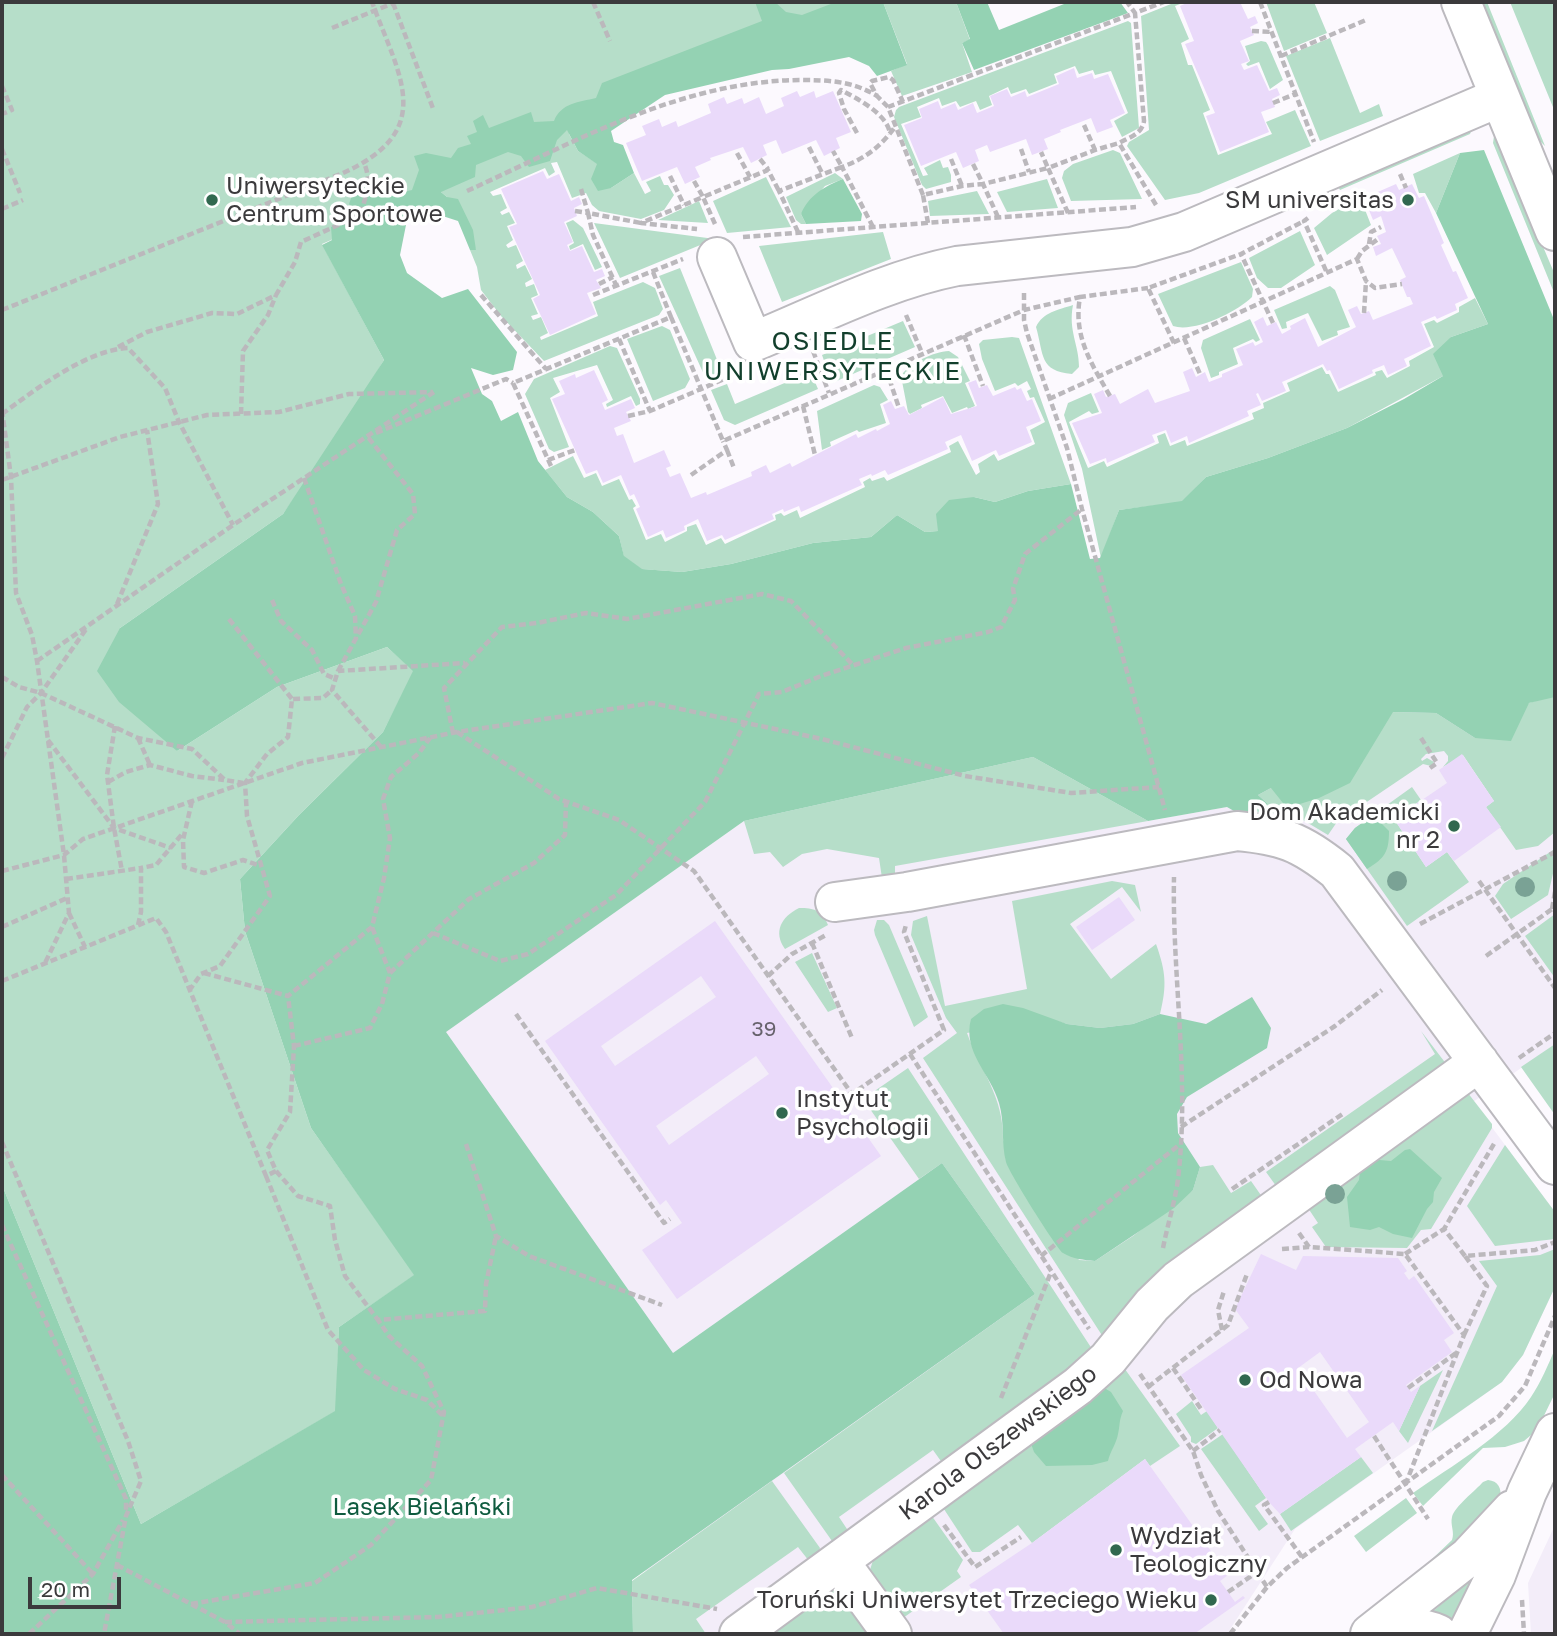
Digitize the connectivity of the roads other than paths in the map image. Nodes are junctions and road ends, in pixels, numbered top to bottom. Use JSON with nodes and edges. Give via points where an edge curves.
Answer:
{"nodes":[{"id":1,"x":1461,"y":2,"type":"edge"},
{"id":2,"x":1500,"y":97,"type":"junction"},
{"id":3,"x":1542,"y":163,"type":"edge"},
{"id":4,"x":1555,"y":231,"type":"edge"},
{"id":5,"x":712,"y":243,"type":"road end"},
{"id":6,"x":835,"y":902,"type":"dead end"},
{"id":7,"x":1496,"y":1063,"type":"junction"},
{"id":8,"x":1555,"y":1165,"type":"edge"},
{"id":9,"x":1555,"y":1433,"type":"edge"},
{"id":10,"x":1527,"y":1492,"type":"junction"},
{"id":11,"x":839,"y":1561,"type":"junction"},
{"id":12,"x":1489,"y":1588,"type":"junction"},
{"id":13,"x":753,"y":1624,"type":"edge"},
{"id":14,"x":1373,"y":1632,"type":"edge"},
{"id":15,"x":892,"y":1634,"type":"edge"},
{"id":16,"x":1438,"y":1634,"type":"edge"},
{"id":17,"x":1467,"y":1634,"type":"edge"},
{"id":18,"x":1491,"y":1634,"type":"edge"}],
"edges":[{"from":1,"to":2,"type":"street"},
{"from":2,"to":3,"type":"street"},
{"from":2,"to":5,"type":"street","via":[[1304,206],[1132,247],[932,271],[753,342]]},
{"from":3,"to":4,"type":"street"},
{"from":6,"to":7,"type":"street","via":[[1237,831],[1271,834],[1298,844],[1336,871]]},
{"from":7,"to":8,"type":"street"},
{"from":7,"to":11,"type":"street","name":"Karola Olszewskiego","via":[[1178,1280],[1078,1385]]},
{"from":9,"to":10,"type":"street"},
{"from":10,"to":12,"type":"street"},
{"from":10,"to":14,"type":"street","via":[[1468,1557]]},
{"from":11,"to":13,"type":"street","name":"Karola Olszewskiego"},
{"from":11,"to":15,"type":"street"},
{"from":12,"to":17,"type":"street"},
{"from":12,"to":18,"type":"street"},
{"from":14,"to":16,"type":"street","via":[[1408,1627]]}]}
